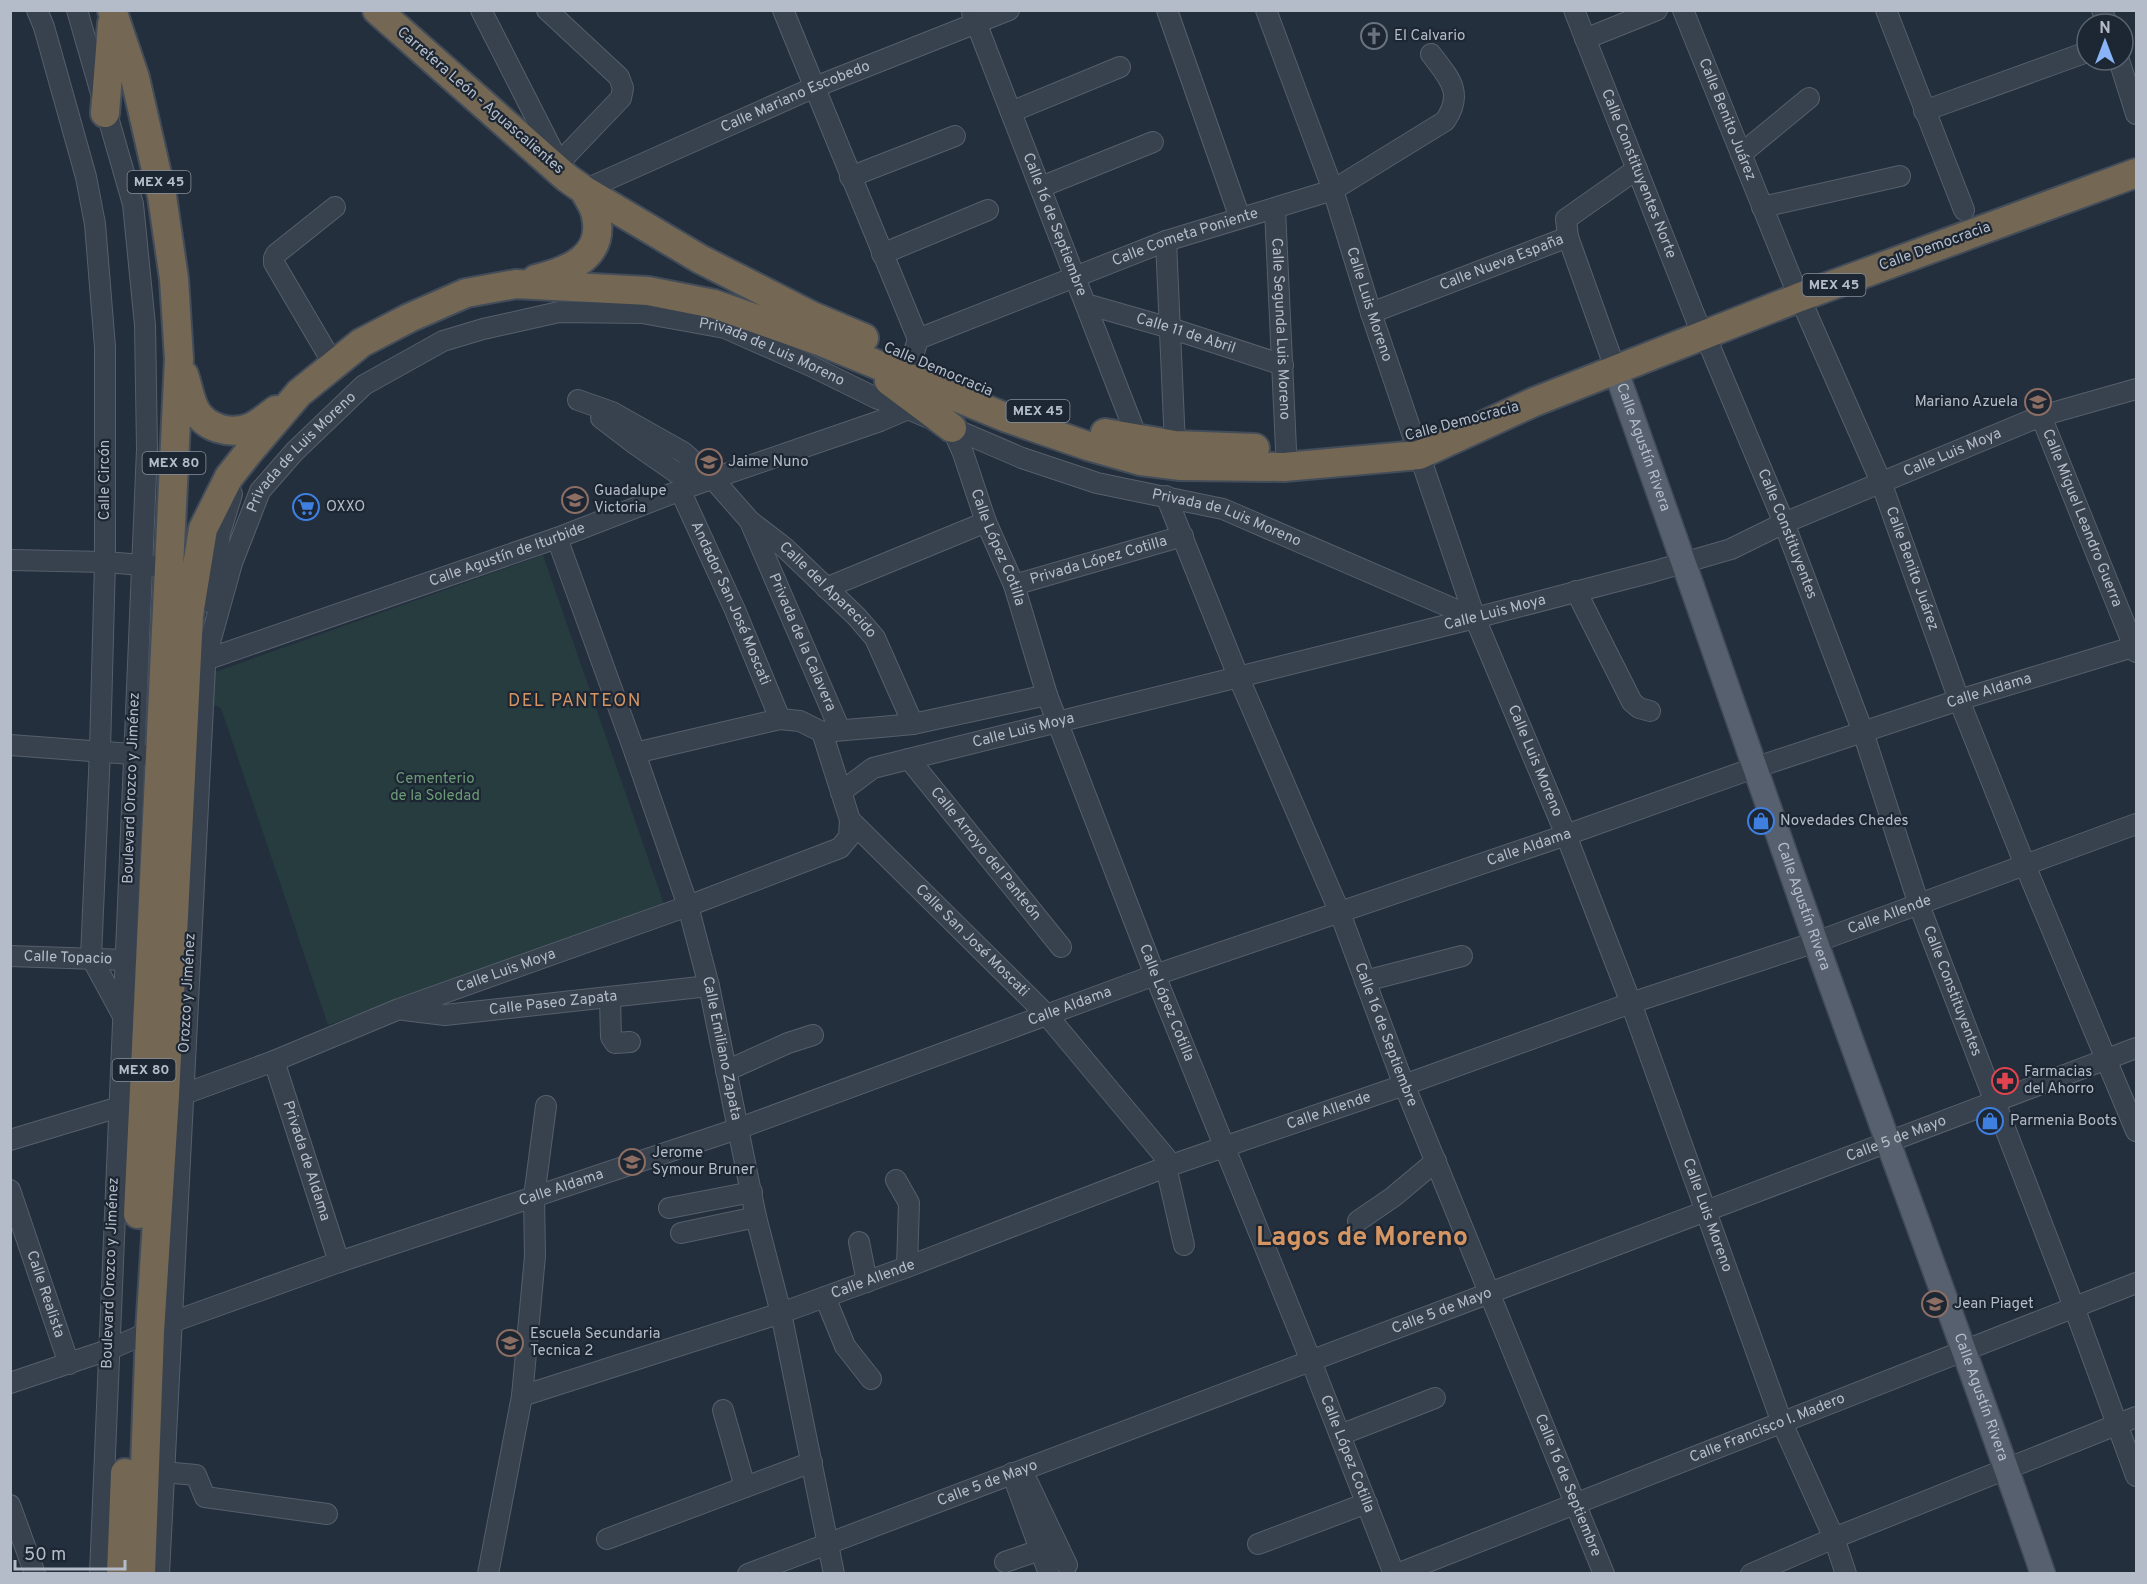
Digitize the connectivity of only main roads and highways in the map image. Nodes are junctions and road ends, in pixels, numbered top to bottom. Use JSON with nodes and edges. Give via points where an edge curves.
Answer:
{"nodes":[{"id":1,"x":112,"y":12,"type":"edge"},
{"id":2,"x":388,"y":13,"type":"edge"},
{"id":3,"x":105,"y":113,"type":"road end"},
{"id":4,"x":2136,"y":173,"type":"edge"},
{"id":5,"x":570,"y":177,"type":"junction"},
{"id":6,"x":516,"y":284,"type":"junction"},
{"id":7,"x":822,"y":342,"type":"junction"},
{"id":8,"x":915,"y":349,"type":"junction"},
{"id":9,"x":854,"y":355,"type":"junction"},
{"id":10,"x":179,"y":359,"type":"junction"},
{"id":11,"x":1616,"y":371,"type":"junction"},
{"id":12,"x":299,"y":393,"type":"junction"},
{"id":13,"x":963,"y":399,"type":"junction"},
{"id":14,"x":952,"y":428,"type":"road end"},
{"id":15,"x":1416,"y":446,"type":"junction"},
{"id":16,"x":203,"y":568,"type":"junction"},
{"id":17,"x":153,"y":1099,"type":"junction"},
{"id":18,"x":140,"y":1336,"type":"junction"},
{"id":19,"x":121,"y":1574,"type":"edge"},
{"id":20,"x":141,"y":1574,"type":"edge"},
{"id":21,"x":2043,"y":1574,"type":"edge"}],
"edges":[{"from":1,"to":3,"type":"highway"},
{"from":1,"to":10,"type":"highway","number":"MEX 45","via":[[135,78],[162,196],[174,279]]},
{"from":2,"to":5,"type":"highway","name":"Carretera León - Aguascalientes","number":"MEX 45"},
{"from":4,"to":11,"type":"highway","name":"Calle Democracia","number":"MEX 45","via":[[1800,297]]},
{"from":5,"to":6,"type":"highway","via":[[596,215],[593,249],[560,273]]},
{"from":5,"to":8,"type":"highway","name":"Calle Democracia","number":"MEX 45","via":[[710,264],[812,316]]},
{"from":6,"to":7,"type":"highway","number":"MEX 45","via":[[648,291],[714,304]]},
{"from":6,"to":12,"type":"highway","number":"MEX 45","via":[[466,293],[409,318],[361,343]]},
{"from":7,"to":8,"type":"highway"},
{"from":7,"to":9,"type":"highway","name":"Calle Democracia","number":"MEX 45"},
{"from":8,"to":13,"type":"highway"},
{"from":8,"to":15,"type":"highway","name":"Calle Democracia","number":"MEX 45","via":[[1083,428],[1138,440],[1286,449]]},
{"from":9,"to":13,"type":"highway","name":"Calle Democracia","number":"MEX 45"},
{"from":9,"to":14,"type":"highway"},
{"from":10,"to":12,"type":"highway","number":"MEX 45","via":[[195,410],[217,428],[249,428]]},
{"from":10,"to":16,"type":"highway","number":"MEX 80"},
{"from":11,"to":15,"type":"highway","name":"Calle Democracia","number":"MEX 45"},
{"from":11,"to":21,"type":"main road","name":"Calle Agustín Rivera"},
{"from":12,"to":16,"type":"highway","number":"MEX 80","via":[[229,477],[203,529]]},
{"from":13,"to":15,"type":"highway","name":"Calle Democracia","number":"MEX 45","via":[[1088,446],[1161,464],[1284,468]]},
{"from":16,"to":17,"type":"highway","name":"Orozco y Jiménez","number":"MEX 80","via":[[189,615]]},
{"from":16,"to":17,"type":"highway","name":"Orozco y Jiménez","number":"MEX 80","via":[[147,755]]},
{"from":17,"to":18,"type":"highway","name":"Orozco y Jiménez","number":"MEX 80"},
{"from":18,"to":19,"type":"highway","name":"Orozco y Jiménez","number":"MEX 80"},
{"from":18,"to":20,"type":"highway","name":"Orozco y Jiménez","number":"MEX 80"}]}
